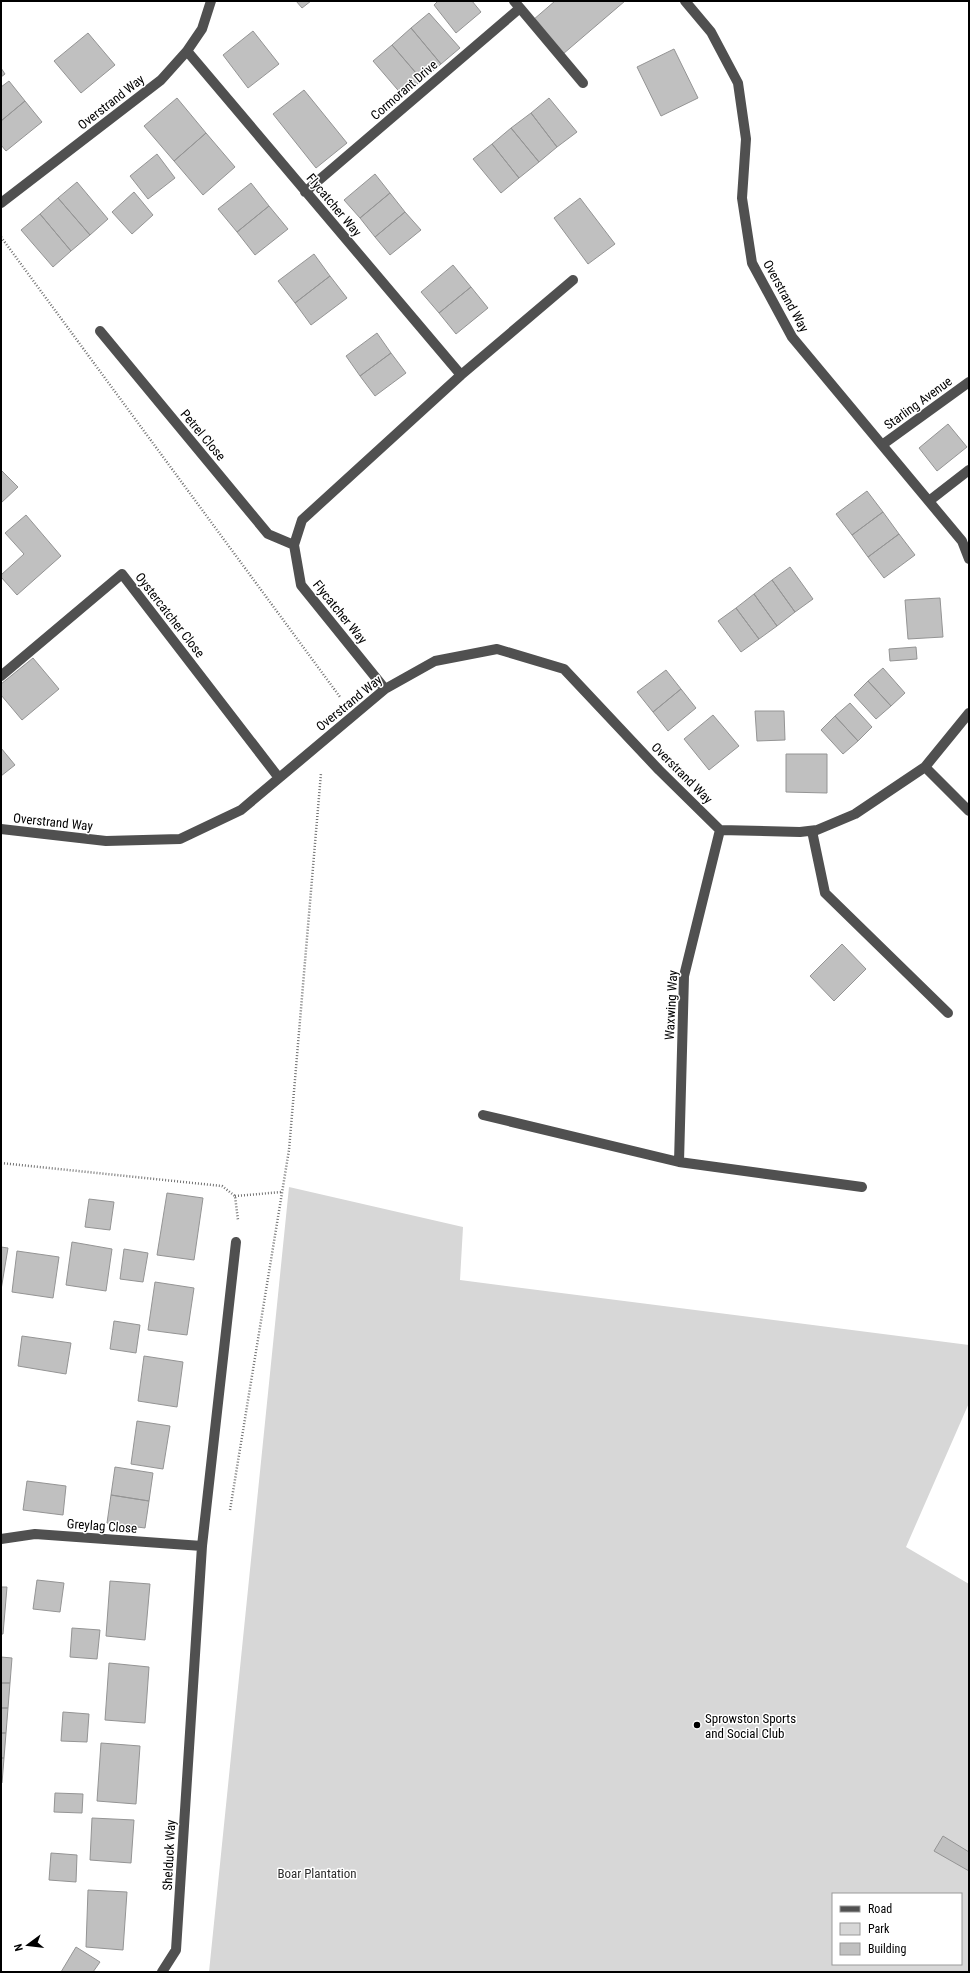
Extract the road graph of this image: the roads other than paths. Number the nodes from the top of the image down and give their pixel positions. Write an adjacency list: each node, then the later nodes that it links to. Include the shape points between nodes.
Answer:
1 (212, 1): 4 (street, Overstrand Way, via 202,29)
2 (685, 1): 12 (street, Overstrand Way, via 711,32 738,82 746,139 742,198 752,263 792,337)
3 (517, 4): 5 (street, Cormorant Drive); 6 (street, Cormorant Drive)
4 (187, 52): 6 (street, Flycatcher Way); 7 (street, Overstrand Way, via 161,80)
5 (583, 82)
6 (305, 192): 10 (street, Flycatcher Way)
7 (1, 203)
8 (573, 280): 10 (street, Flycatcher Way)
9 (100, 331): 15 (street, Petrel Close, via 268,534)
10 (461, 375): 15 (street, Flycatcher Way, via 302,520)
11 (969, 382): 12 (street, Starling Avenue)
12 (882, 445): 14 (street, Overstrand Way)
13 (969, 470): 14 (street)
14 (929, 501): 16 (street, Overstrand Way, via 962,541)
15 (294, 545): 18 (street, Flycatcher Way, via 301,585)
16 (969, 559)
17 (1, 676): 21 (street, Oystercatcher Close, via 122,574)
18 (385, 689): 21 (street, Overstrand Way); 24 (street, Overstrand Way, via 435,660 497,649 564,669 659,770)
19 (969, 713): 20 (street)
20 (925, 767): 22 (street); 25 (street, via 855,814)
21 (279, 778): 23 (street, Overstrand Way, via 241,810 180,839 106,841)
22 (969, 812)
23 (1, 829)
24 (720, 830): 25 (street); 28 (street, Waxwing Way, via 684,976)
25 (812, 831): 26 (street, via 825,893)
26 (948, 1013)
27 (483, 1115): 28 (street)
28 (679, 1162): 29 (street)
29 (862, 1187)
30 (236, 1242): 32 (street, Shelduck Way)
31 (1, 1539): 32 (street, Greylag Close, via 36,1534)
32 (202, 1546): 33 (street, Shelduck Way, via 176,1950)
33 (162, 1972)

